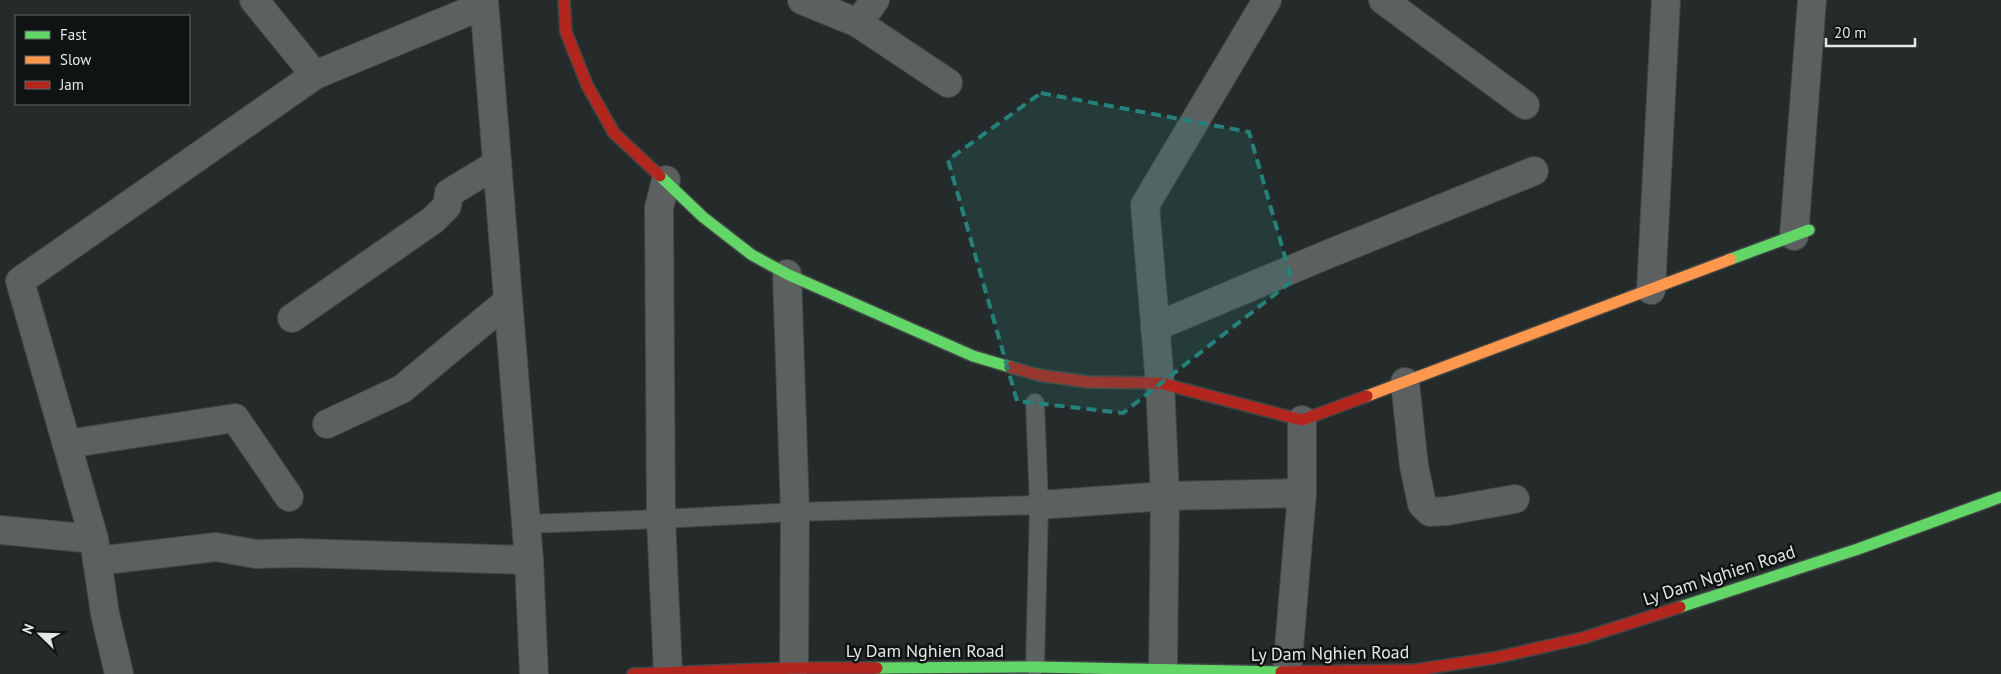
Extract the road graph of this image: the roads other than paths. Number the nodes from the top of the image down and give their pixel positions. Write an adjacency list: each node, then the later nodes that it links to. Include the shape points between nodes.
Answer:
1 (254, 0): 11 (street)
2 (564, 0): 16 (street, via 566,32 587,85 614,133)
3 (802, 0): 10 (street)
4 (875, 0): 10 (street)
5 (1267, 0): 22 (street, via 1146,205)
6 (1382, 0): 13 (street)
7 (1666, 0): 19 (street)
8 (1812, 0): 17 (street)
9 (484, 2): 11 (street); 14 (street)
10 (858, 23): 12 (street)
11 (315, 75): 28 (street, via 20,281)
12 (948, 82)
13 (1526, 105)
14 (497, 164): 20 (street); 21 (street, via 449,193 447,206 433,220)
15 (1534, 171): 22 (street)
16 (666, 180): 18 (street, via 703,217 752,255); 36 (street, via 659,208)
17 (1802, 233): 19 (street)
18 (786, 274): 24 (street, via 973,356 1038,375 1088,382); 35 (street)
19 (1651, 290): 23 (street)
20 (508, 301): 27 (street, via 402,389); 37 (street)
21 (292, 318)
22 (1154, 328): 24 (street)
23 (1405, 382): 26 (street); 33 (street, via 1414,466 1422,504 1430,512 1447,512)
24 (1160, 383): 26 (street); 31 (street)
25 (1035, 403): 34 (lane)
26 (1302, 420): 29 (street)
27 (327, 424)
28 (67, 444): 30 (street, via 235,418); 39 (street)
29 (1302, 493): 31 (street); 44 (street)
30 (289, 496)
31 (1164, 496): 34 (street); 43 (street)
32 (2001, 497): 44 (street, Ly Dam Nghien Road, via 1858,549 1583,638 1494,658 1415,670)
33 (1515, 499)
34 (1039, 504): 35 (lane); 41 (lane)
35 (795, 512): 36 (lane); 42 (street)
36 (661, 519): 37 (lane); 48 (street)
37 (526, 524): 40 (street)
38 (0, 530): 39 (street)
39 (95, 550): 40 (street, via 216,547 256,554); 45 (street, via 105,614)
40 (529, 560): 46 (street)
41 (1036, 667): 42 (street, Ly Dam Nghien Road); 43 (street, Ly Dam Nghien Road)
42 (794, 668): 48 (street, Ly Dam Nghien Road)
43 (1163, 670): 44 (street, Ly Dam Nghien Road)
44 (1287, 673)
45 (120, 674)
46 (534, 674)
47 (633, 674): 48 (street, Ly Dam Nghien Road)
48 (668, 674)

